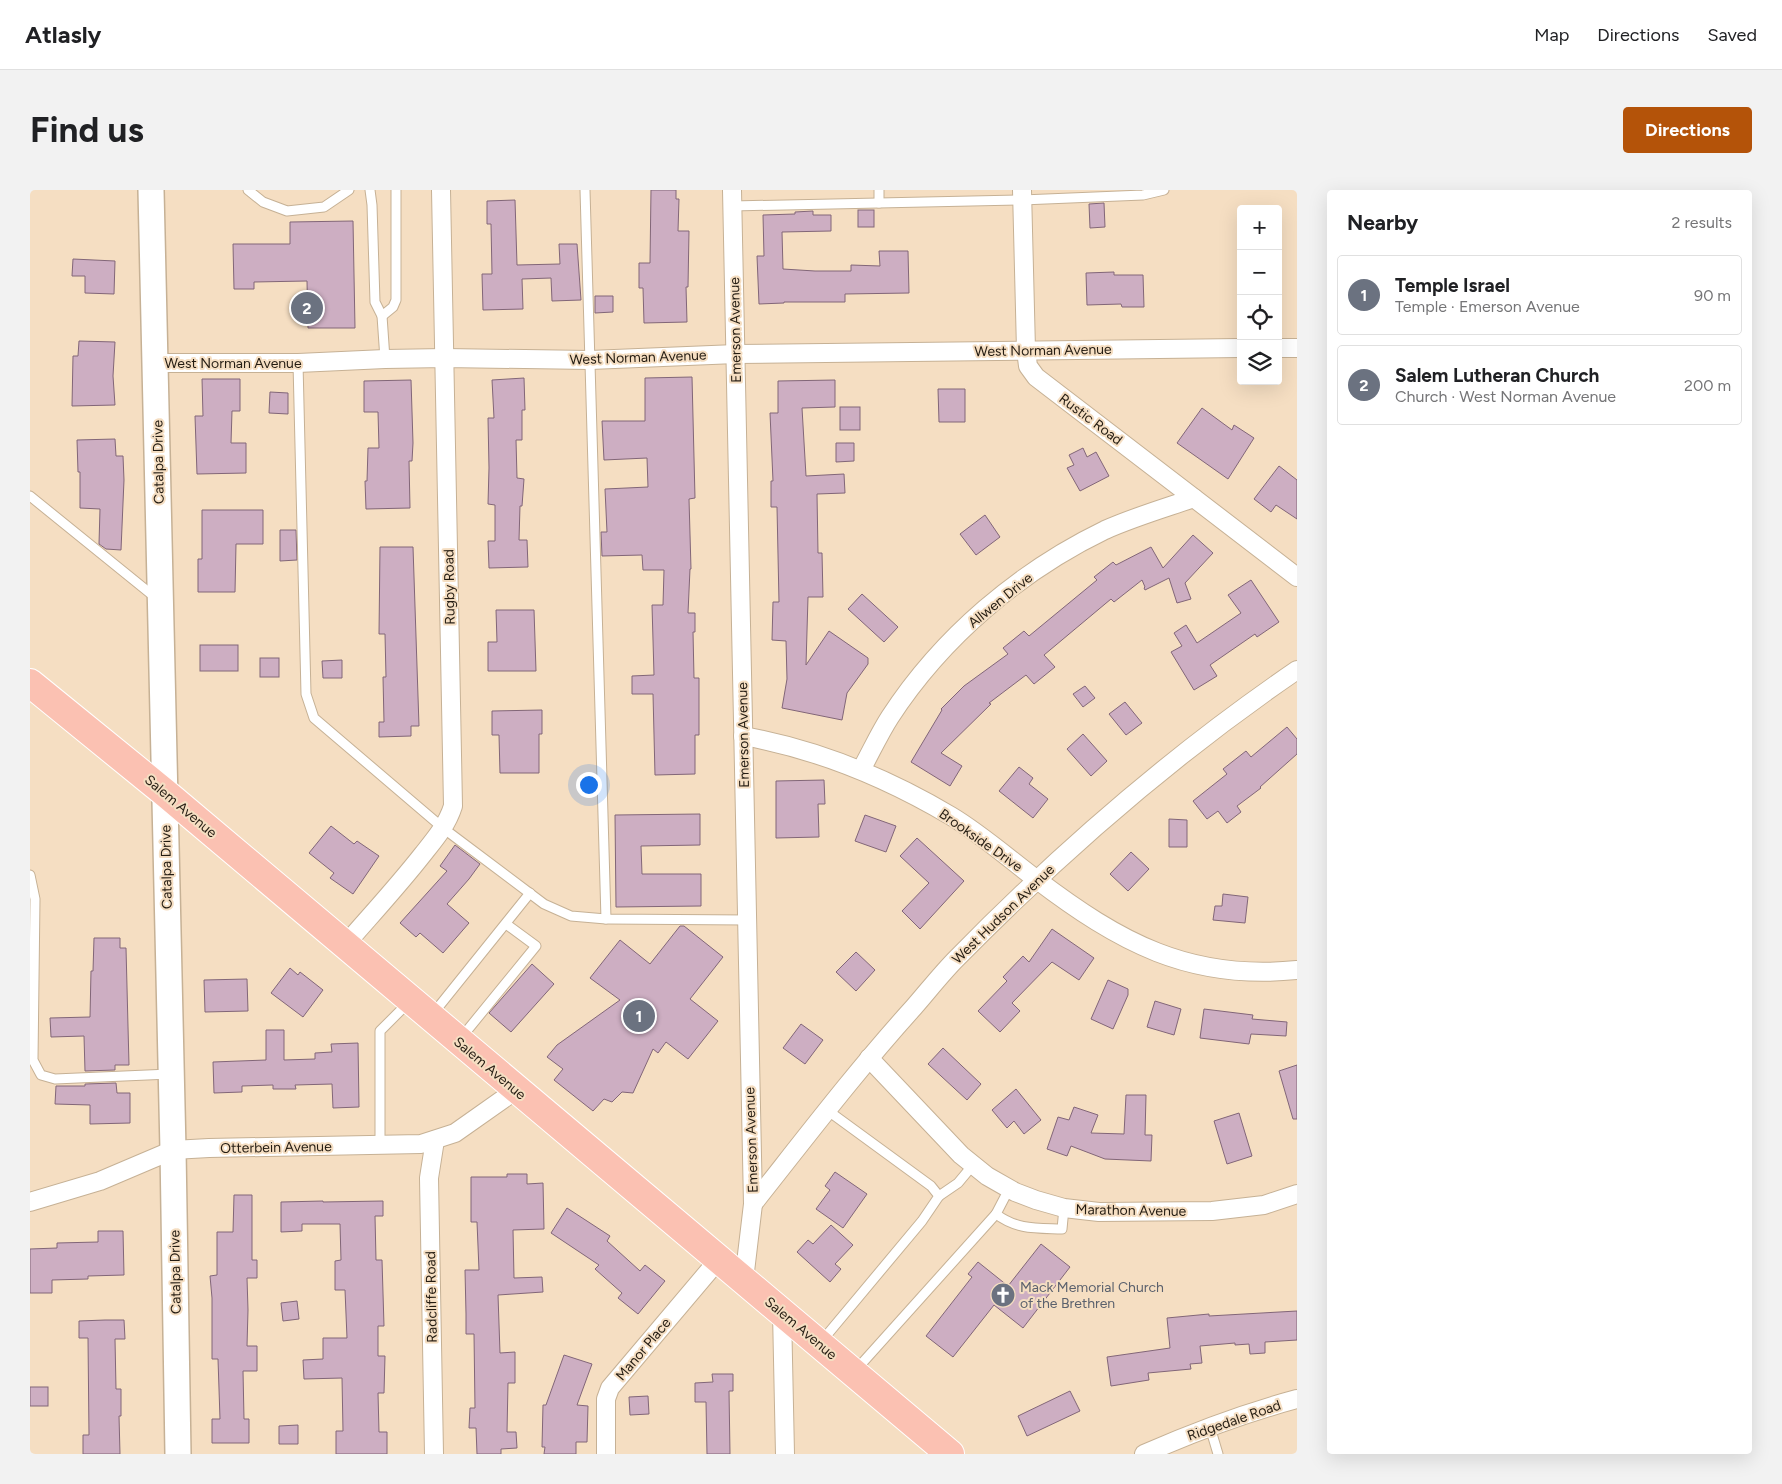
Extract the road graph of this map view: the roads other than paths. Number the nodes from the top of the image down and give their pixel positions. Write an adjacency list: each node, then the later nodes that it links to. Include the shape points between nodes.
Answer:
1 (151, 190): 22 (street, Catalpa Drive)
2 (248, 190): 3 (lane, via 263,202 287,211 324,207)
3 (349, 190)
4 (370, 190): 13 (lane, via 375,302)
5 (396, 190): 13 (lane, via 396,300)
6 (441, 190): 19 (street, Rugby Road)
7 (586, 190): 21 (lane)
8 (879, 190): 12 (lane)
9 (1164, 190): 10 (lane, via 1143,195)
10 (1022, 195): 12 (lane); 17 (street, Rustic Road)
11 (732, 198): 12 (lane); 18 (street, Emerson Avenue)
12 (879, 203)
13 (382, 316): 20 (lane)
14 (1237, 348): 17 (street, West Norman Avenue)
15 (1282, 348): 16 (street)
16 (1297, 348)
17 (1026, 350): 18 (street, West Norman Avenue); 25 (street, Rustic Road, via 1028,366 1036,377)
18 (736, 354): 21 (street, West Norman Avenue); 30 (street, Emerson Avenue)
19 (445, 358): 20 (street, West Norman Avenue); 21 (street, West Norman Avenue); 33 (street, Rugby Road, via 453,806)
20 (385, 359): 23 (street, West Norman Avenue)
21 (590, 360): 37 (lane)
22 (156, 362): 23 (street, West Norman Avenue); 27 (street, Catalpa Drive)
23 (298, 363): 33 (lane, via 306,694 314,718)
24 (30, 496): 27 (lane)
25 (1194, 498): 26 (street, Rustic Road); 31 (street, Allwen Drive, via 1128,521 1056,557 979,615 917,681 890,717)
26 (1297, 577)
27 (160, 601): 32 (street, Catalpa Drive)
28 (1297, 670): 35 (street, West Hudson Avenue, via 1200,740 1115,809)
29 (30, 683): 32 (main road, Salem Avenue)
30 (743, 736): 31 (street, Brookside Drive, via 796,748); 38 (street, Emerson Avenue)
31 (861, 770): 35 (street, Brookside Drive, via 951,816)
32 (164, 792): 40 (main road, Salem Avenue); 45 (street, Catalpa Drive)
33 (443, 828): 36 (lane); 40 (street, Rugby Road)
34 (30, 875): 45 (lane, via 35,899 33,1060 42,1075 55,1079)
35 (1038, 880): 41 (street, Brookside Drive, via 1093,920 1168,958 1200,966 1258,973); 44 (street, West Hudson Avenue, via 956,959)
36 (530, 893): 37 (lane, via 544,904 571,916); 39 (lane)
37 (606, 919): 38 (lane)
38 (747, 920): 56 (street, Emerson Avenue)
39 (506, 924): 42 (lane); 43 (lane, via 536,946)
40 (345, 945): 42 (main road, Salem Avenue)
41 (1297, 970)
42 (420, 1009): 43 (main road, Salem Avenue); 49 (lane, via 380,1031)
43 (459, 1040): 46 (main road, Salem Avenue)
44 (869, 1058): 47 (street, West Hudson Avenue); 51 (street, Marathon Avenue)
45 (171, 1074): 50 (street, Catalpa Drive)
46 (516, 1090): 48 (street, Otterbein Avenue, via 456,1133); 59 (main road, Salem Avenue)
47 (827, 1110): 54 (lane, via 931,1186); 56 (street, West Hudson Avenue)
48 (434, 1140): 49 (street, Otterbein Avenue, via 421,1144); 67 (street, Radcliffe Road, via 429,1178)
49 (380, 1145): 50 (street, Otterbein Avenue)
50 (173, 1150): 55 (street, Otterbein Avenue, via 100,1181); 66 (street, Catalpa Drive)
51 (973, 1165): 52 (street, Marathon Avenue); 54 (lane, via 958,1183)
52 (1009, 1189): 57 (street, Marathon Avenue); 58 (lane)
53 (1297, 1194): 57 (street, Marathon Avenue, via 1264,1205 1231,1209 1099,1212)
54 (940, 1196): 62 (lane)
55 (30, 1202)
56 (753, 1204): 60 (street, Emerson Avenue)
57 (1064, 1208): 58 (lane, via 1062,1229 1025,1228)
58 (996, 1214): 63 (lane)
59 (719, 1259): 60 (main road, Salem Avenue); 68 (street, Manor Place, via 610,1388 606,1399)
60 (744, 1280): 61 (main road, Salem Avenue)
61 (782, 1312): 62 (main road, Salem Avenue); 69 (street)
62 (819, 1344): 63 (main road, Salem Avenue)
63 (854, 1373): 70 (main road, Salem Avenue)
64 (1297, 1399): 65 (street, Ridgedale Road)
65 (1210, 1427): 71 (street, Ridgedale Road); 72 (lane)
66 (178, 1454)
67 (434, 1454)
68 (606, 1454)
69 (785, 1454)
70 (950, 1454)
71 (1144, 1454)
72 (1218, 1454)

